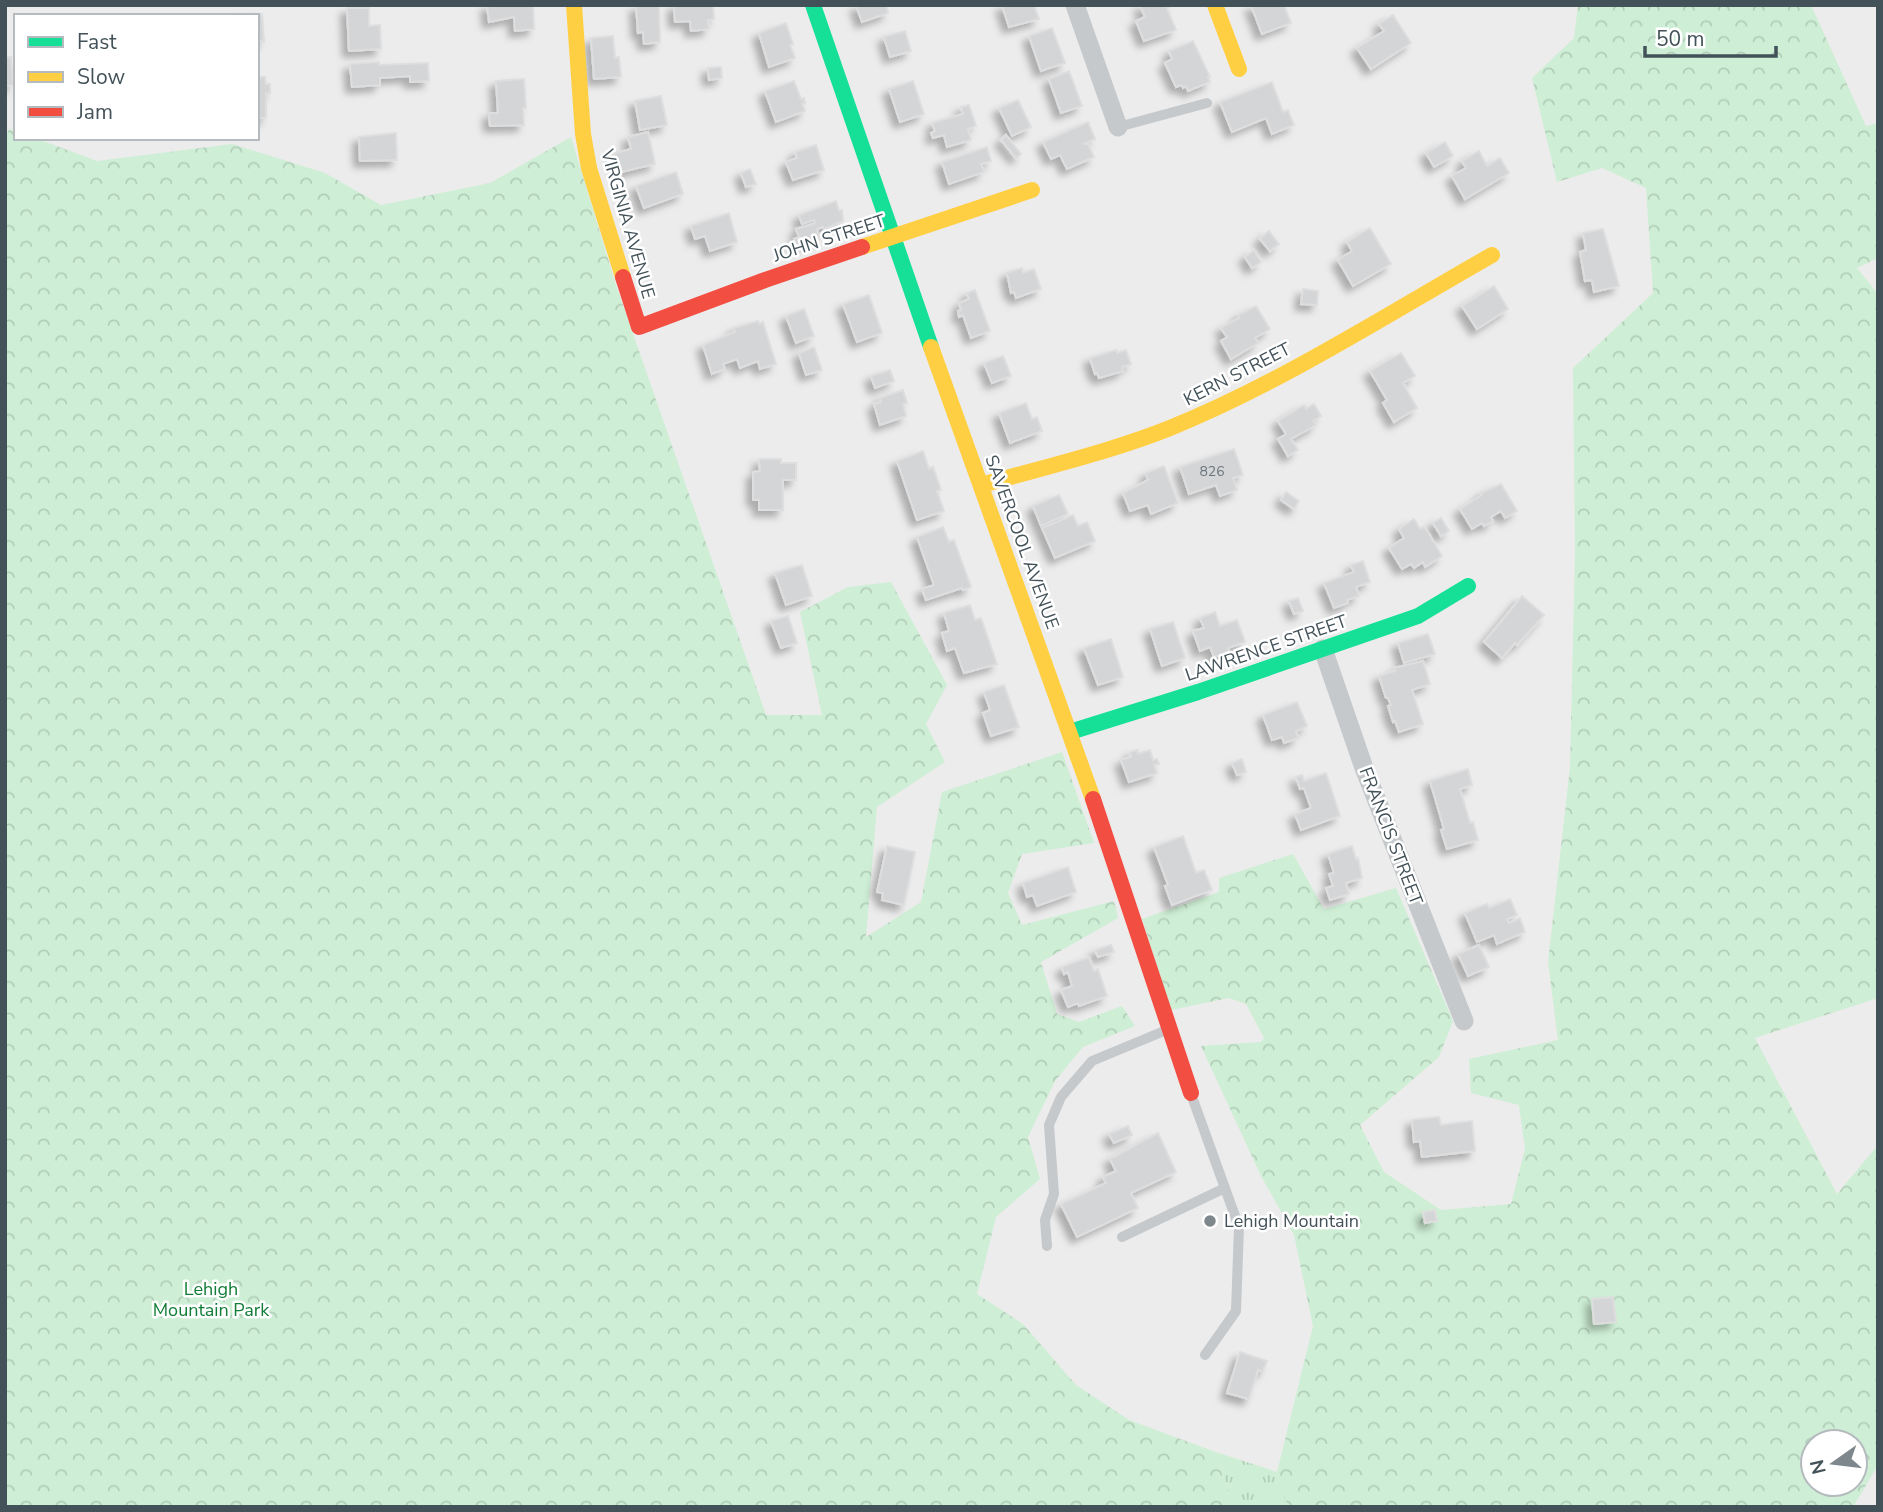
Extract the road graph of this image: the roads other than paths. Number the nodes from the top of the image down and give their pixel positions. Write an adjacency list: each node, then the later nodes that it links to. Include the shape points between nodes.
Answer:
1 (574, 5): 11 (street, VIRGINIA AVENUE, via 589,168)
2 (813, 5): 9 (street, SAVERCOOL AVENUE)
3 (1075, 5): 7 (street)
4 (1215, 5): 5 (street)
5 (1239, 69)
6 (1207, 103): 7 (lane)
7 (1118, 127)
8 (1032, 190): 9 (street, JOHN STREET)
9 (892, 237): 11 (street, JOHN STREET); 12 (street, SAVERCOOL AVENUE)
10 (1492, 255): 12 (street, KERN STREET, via 1214,409 1167,429)
11 (639, 327)
12 (982, 485): 15 (street, SAVERCOOL AVENUE)
13 (1468, 586): 14 (street, LAWRENCE STREET, via 1418,615)
14 (1323, 649): 15 (street, LAWRENCE STREET); 16 (street, FRANCIS STREET, via 1364,768)
15 (1070, 732): 17 (street, SAVERCOOL AVENUE)
16 (1464, 1021)
17 (1170, 1029): 18 (street, SAVERCOOL AVENUE); 21 (lane, via 1092,1061 1061,1097 1049,1125 1054,1194 1045,1220)
18 (1191, 1093): 19 (lane)
19 (1225, 1188): 20 (lane); 22 (lane, via 1238,1227 1236,1311)
20 (1122, 1237)
21 (1047, 1246)
22 (1205, 1355)

